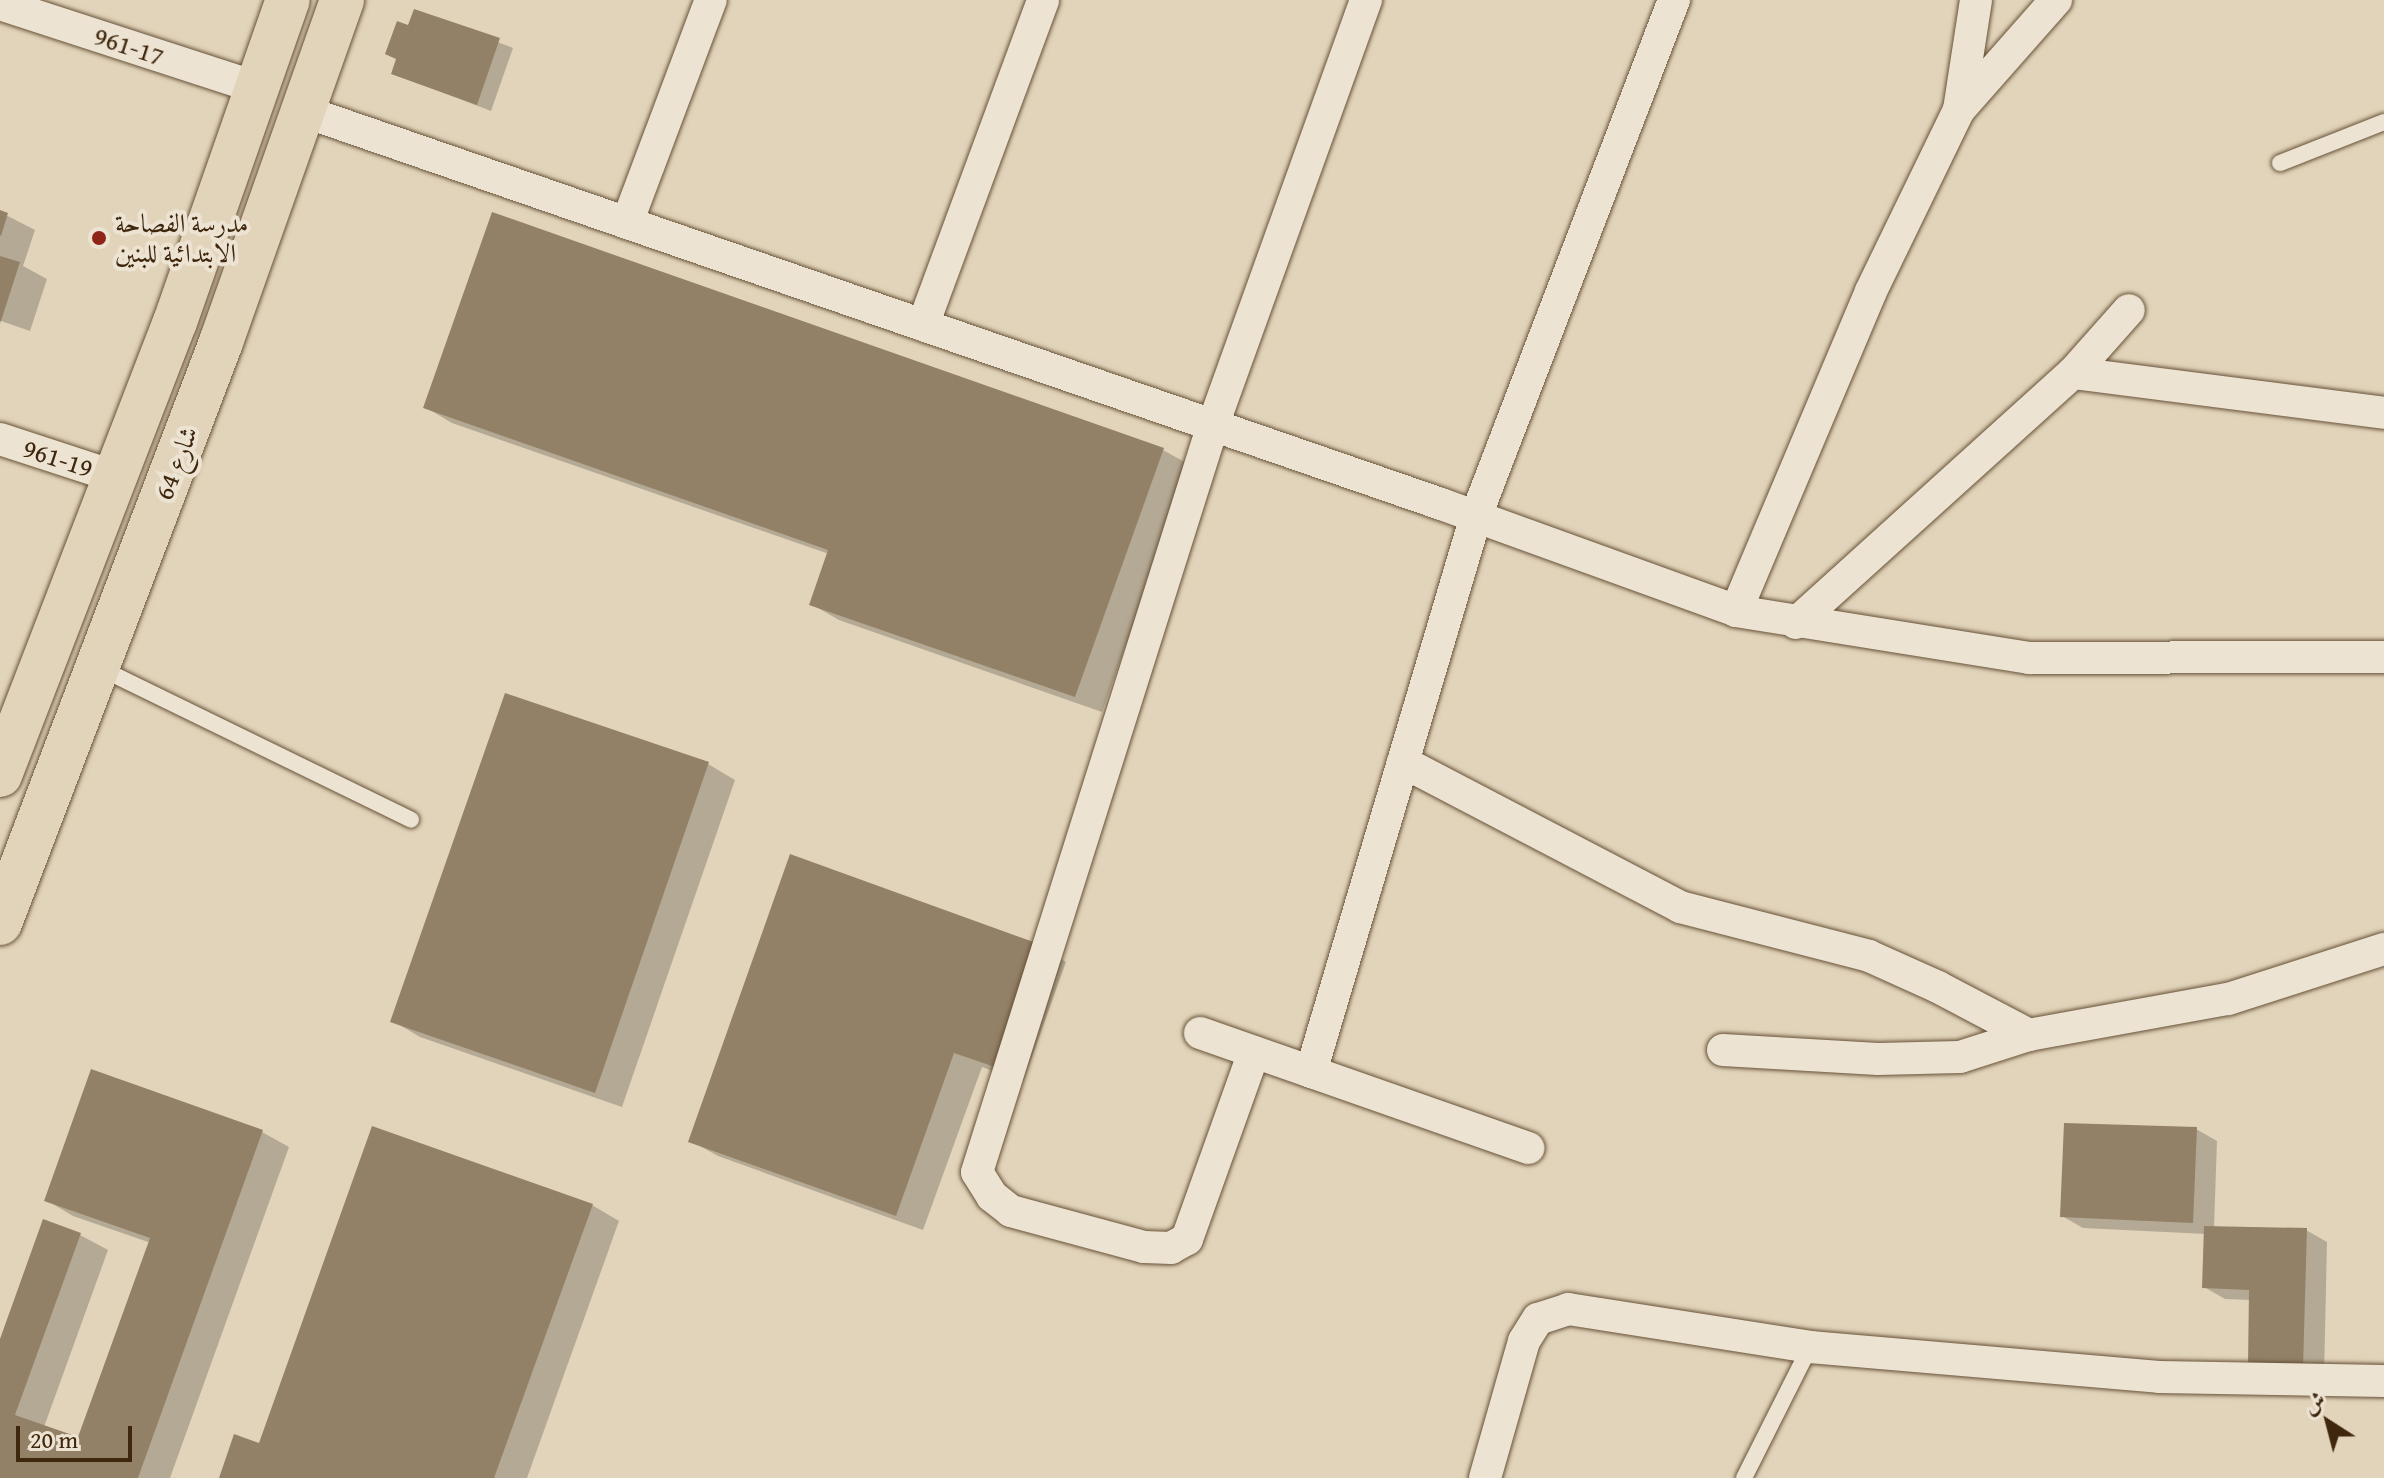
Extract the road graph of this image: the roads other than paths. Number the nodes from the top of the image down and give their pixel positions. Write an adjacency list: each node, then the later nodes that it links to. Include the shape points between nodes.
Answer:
1 (288, 0): 10 (main road, شارع 64)
2 (342, 0): 12 (main road, شارع 64)
3 (711, 0): 15 (street)
4 (1043, 0): 17 (street)
5 (1366, 0): 20 (street)
6 (1674, 0): 23 (street)
7 (1976, 0): 11 (street)
8 (2056, 0): 11 (street)
9 (0, 4): 10 (street, 961-17)
10 (258, 88): 22 (main road, شارع 64)
11 (1959, 110): 24 (street, via 1871,291)
12 (303, 111): 15 (street); 27 (main road, شارع 64)
13 (2384, 122): 14 (lane)
14 (2280, 163)
15 (627, 223): 17 (street)
16 (2129, 310): 18 (street)
17 (923, 325): 20 (street)
18 (2073, 373): 19 (street); 25 (street)
19 (2384, 413)
20 (1213, 425): 23 (street); 36 (street, via 977,1172 992,1196 1011,1211 1144,1247 1171,1248 1187,1239)
21 (0, 439): 22 (street, 961-19)
22 (116, 477): 29 (main road, شارع 64)
23 (1476, 516): 24 (street); 28 (street)
24 (1736, 611): 25 (street)
25 (1796, 623): 26 (street, via 2029,658)
26 (2384, 657)
27 (98, 668): 30 (lane); 31 (main road, شارع 64)
28 (1403, 762): 34 (street, via 1680,907 1869,956); 37 (street)
29 (0, 775)
30 (411, 820)
31 (0, 923)
32 (2384, 949): 34 (street, via 2228,999)
33 (1200, 1033): 36 (street)
34 (2029, 1035): 35 (street, via 1960,1057 1878,1059)
35 (1723, 1050)
36 (1254, 1052): 37 (street)
37 (1311, 1072): 38 (street)
38 (1528, 1148)
39 (1810, 1347): 40 (street, via 2159,1377); 41 (street, via 1568,1309 1538,1319 1524,1341); 42 (lane)
40 (2384, 1381)
41 (1485, 1478)
42 (1744, 1478)

